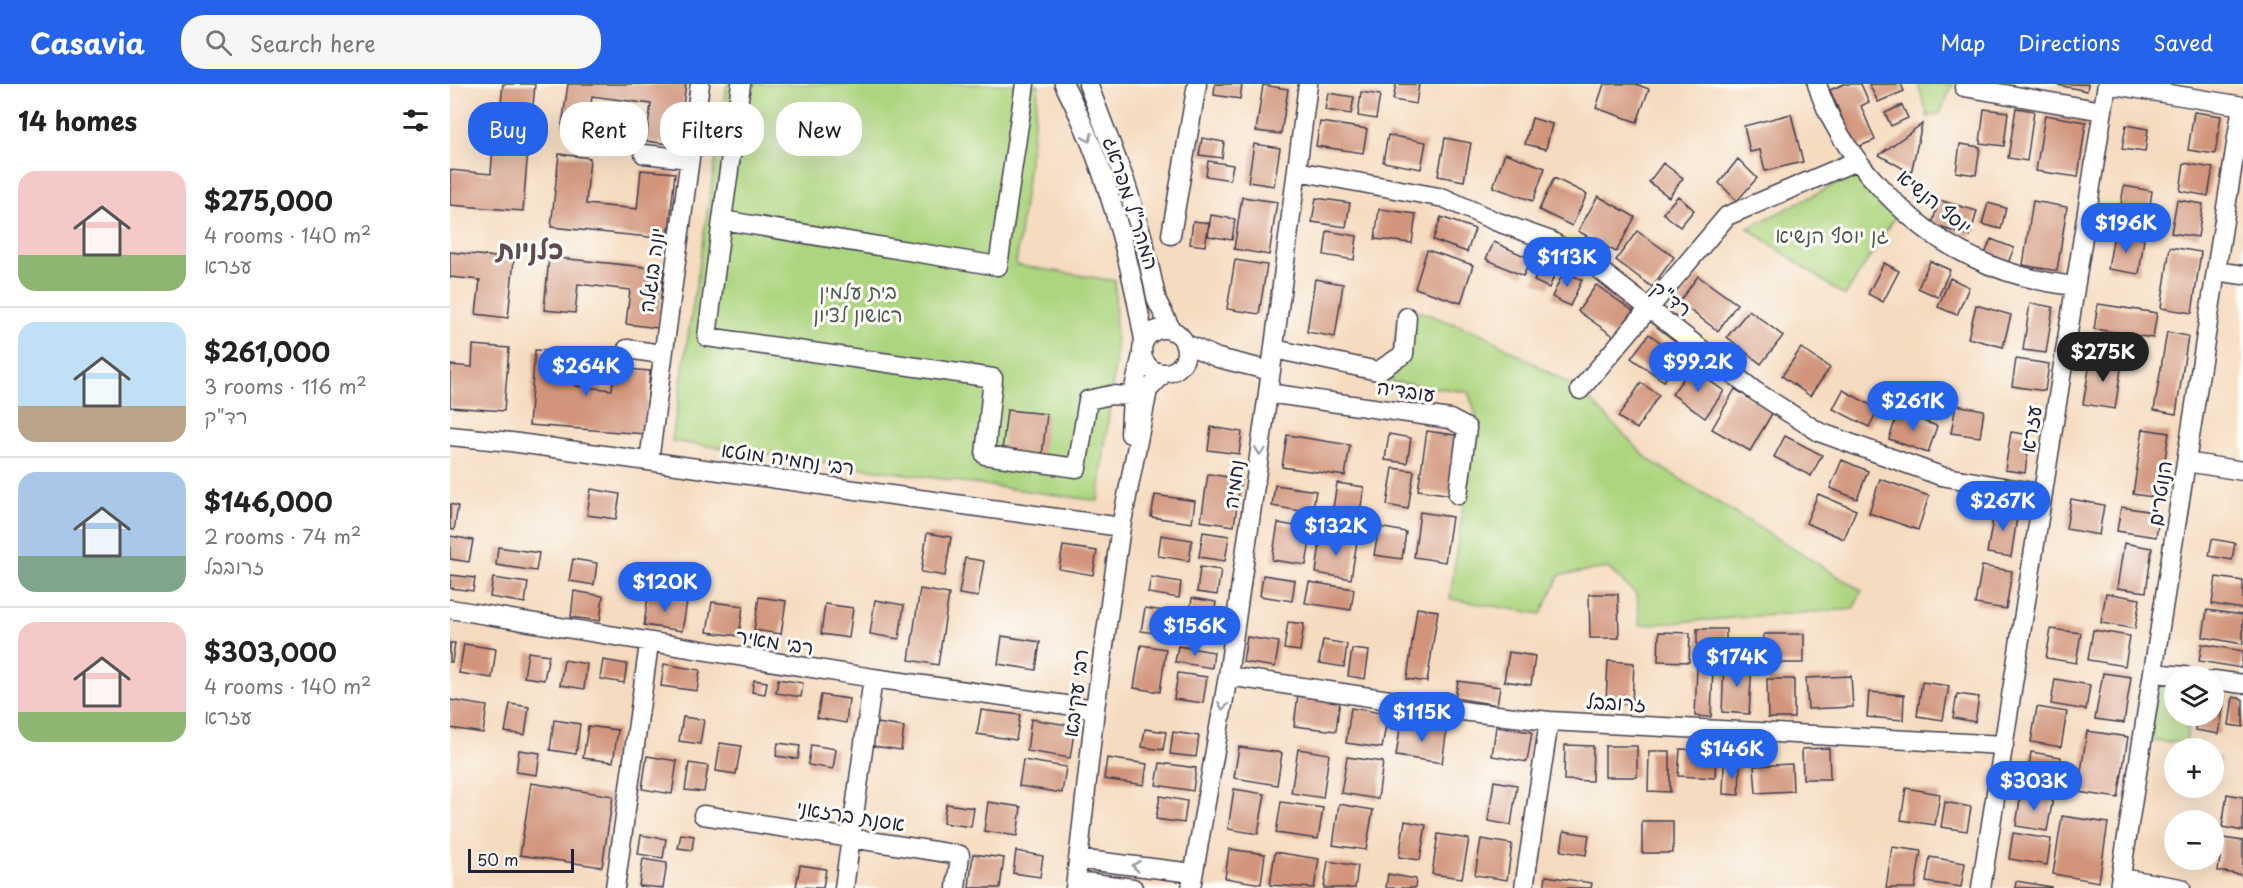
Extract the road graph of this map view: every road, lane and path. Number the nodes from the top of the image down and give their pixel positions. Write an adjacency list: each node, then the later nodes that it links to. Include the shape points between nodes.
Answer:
1 (700, 84): 14 (street, יונה בוגלה)
2 (741, 84): 17 (street)
3 (1025, 84): 17 (street, via 998,266)
4 (1064, 84): 25 (street, המהר"ל מפראג, one-way to 25, via 1097,161 1127,247)
5 (1088, 84): 24 (street, המהר"ל מפראג, via 1141,230 1157,301)
6 (1197, 84): 18 (street)
7 (1308, 84): 16 (street, נחמיה)
8 (1817, 84): 15 (street, יוסף הנשיא, via 1829,117)
9 (2108, 84): 11 (street); 12 (street, עזרא)
10 (1964, 87): 12 (street)
11 (2242, 106): 19 (street, הנוטרים)
12 (2103, 111): 21 (street, עזרא)
13 (648, 154): 14 (street)
14 (689, 159): 28 (street, יונה בוגלה)
15 (1856, 161): 21 (street, יוסף הנשיא, via 1909,213 1957,249 2035,280); 22 (street, via 1727,216)
16 (1297, 171): 22 (street, רד"ק, via 1444,198 1551,241 1596,267); 26 (street, נחמיה)
17 (722, 220): 35 (street, via 707,337 993,378 985,455 1077,468 1088,400)
18 (1171, 234)
19 (2216, 271): 20 (street); 38 (street, הנוטרים)
20 (2243, 275)
21 (2075, 286): 40 (street, עזרא)
22 (1650, 309): 33 (street); 40 (street, רד"ק, via 1755,391 1819,432 1941,476)
23 (1407, 317): 26 (street, via 1404,354 1378,371)
24 (1178, 337): 25 (street, via 1155,331); 29 (street); 30 (street, via 1185,352)
25 (1143, 348): 32 (street, via 1150,368); 35 (street, המהר"ל מפראג)
26 (1274, 349): 31 (street, נחמיה)
27 (627, 350): 28 (street)
28 (662, 354): 37 (street, יונה בוגלה)
29 (1218, 358): 30 (street); 31 (street)
30 (1182, 363): 32 (street)
31 (1271, 371): 34 (street, נחמיה)
32 (1164, 373): 42 (street, via 1148,390)
33 (1580, 390)
34 (1269, 393): 41 (street, עובדיה, via 1450,419 1467,428); 48 (street, נחמיה, one-way to 48)
35 (1132, 396): 42 (street, המהר"ל מפראג)
36 (450, 436): 37 (street, רבי נחמיה מוטא)
37 (648, 461): 43 (street, רבי נחמיה מוטא)
38 (2186, 462): 39 (street); 46 (street, הנוטרים)
39 (2243, 471)
40 (2043, 494): 54 (street, עזרא)
41 (1458, 495)
42 (1125, 504): 43 (street, רבי עקיבא)
43 (1120, 527): 52 (street, רבי עקיבא)
44 (450, 609): 45 (street, רבי מאיר)
45 (649, 644): 49 (street, רבי מאיר); 61 (street)
46 (2153, 673): 47 (street); 59 (street, הנוטרים)
47 (2164, 674)
48 (1228, 676): 53 (street, זרובבל); 58 (street, נחמיה, one-way to 58)
49 (873, 678): 52 (street, רבי מאיר); 56 (street)
50 (2224, 681): 51 (street)
51 (2243, 684)
52 (1095, 709): 57 (street, רבי עקיבא)
53 (1549, 721): 54 (street, זרובבל); 65 (street)
54 (2004, 745): 66 (street, עזרא)
55 (703, 815): 56 (street, אסנת ברזאני)
56 (851, 839): 62 (street); 63 (street, אסנת ברזאני, via 960,855)
57 (1078, 859): 58 (street, one-way to 57); 60 (street, רבי עקיבא)
58 (1192, 880)
59 (2120, 883): 67 (street)
60 (1075, 885): 64 (street)
61 (615, 888)
62 (844, 888)
63 (956, 888)
64 (1133, 888)
65 (1524, 888)
66 (1981, 888)
67 (2181, 888)

